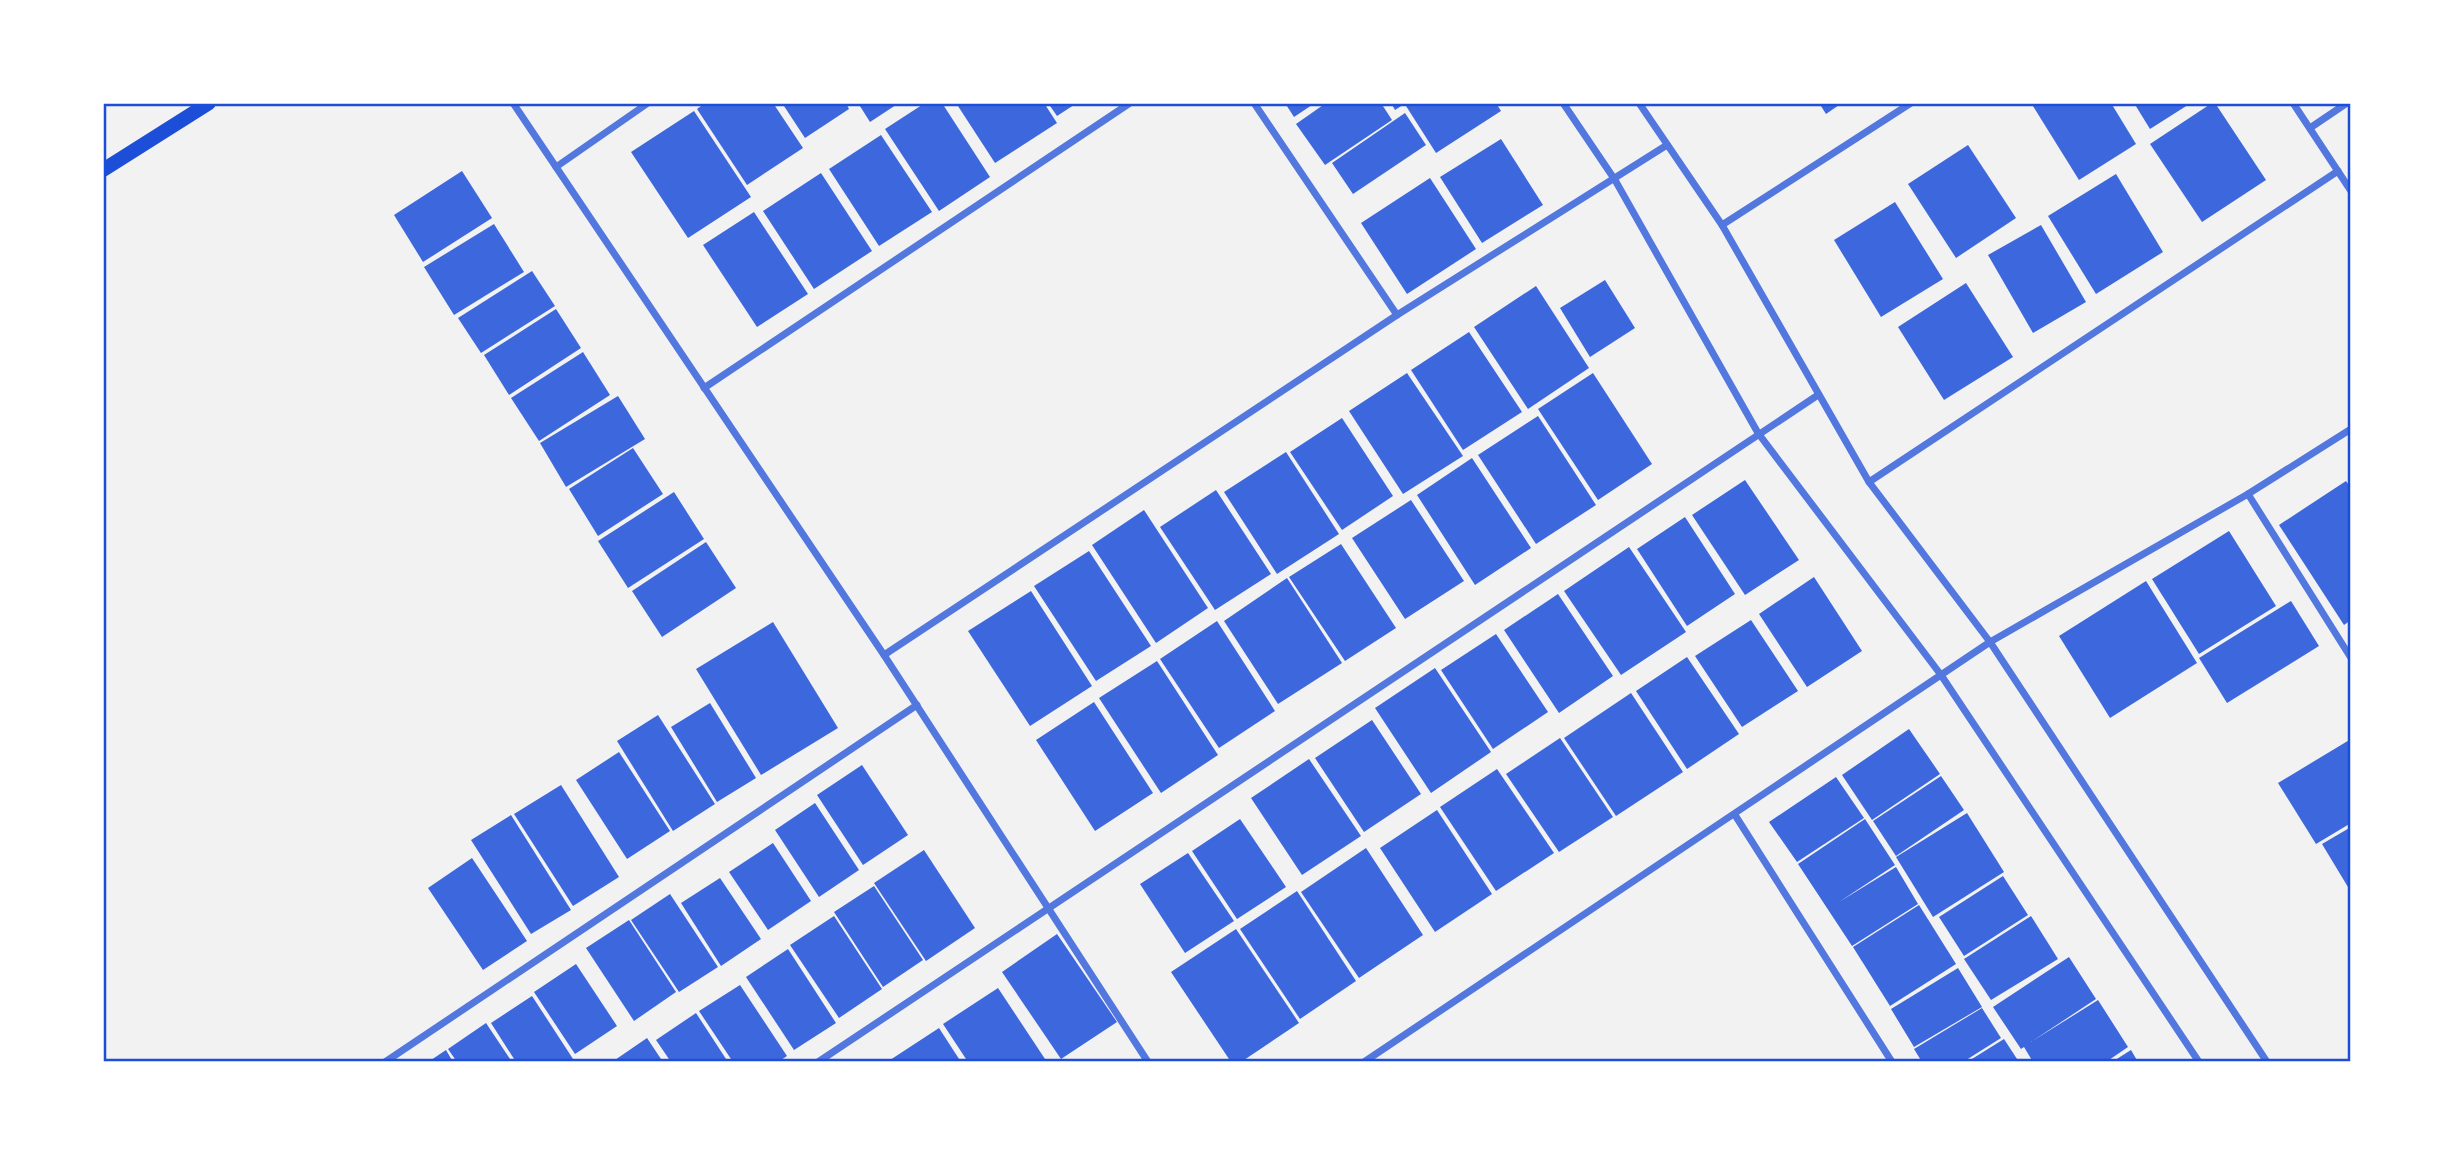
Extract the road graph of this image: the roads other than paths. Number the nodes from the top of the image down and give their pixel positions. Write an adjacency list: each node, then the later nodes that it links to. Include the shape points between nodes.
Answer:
1 (208, 103): 14 (main road)
2 (513, 103): 13 (street)
3 (648, 103): 13 (street)
4 (1130, 103): 20 (street)
5 (1254, 103): 19 (street)
6 (1563, 103): 16 (street)
7 (1639, 103): 12 (street)
8 (1911, 103): 18 (street)
9 (2294, 103): 11 (street)
10 (2347, 103): 11 (street)
11 (2310, 128): 15 (street)
12 (1667, 145): 16 (street); 18 (street)
13 (556, 167): 20 (street)
14 (103, 170)
15 (2338, 171): 17 (street); 24 (street)
16 (1615, 180): 19 (street); 23 (street)
17 (2351, 191)
18 (1722, 225): 21 (street)
19 (1396, 315): 27 (street)
20 (704, 388): 27 (street)
21 (1818, 395): 23 (street); 24 (street)
22 (2351, 429): 25 (street)
23 (1758, 433): 29 (street); 32 (street)
24 (1868, 482): 26 (street)
25 (2248, 494): 26 (street); 28 (street)
26 (1990, 642): 29 (street); 39 (street)
27 (884, 654): 30 (street)
28 (2351, 658)
29 (1941, 675): 31 (street); 38 (street)
30 (917, 705): 32 (street); 33 (street)
31 (1735, 815): 36 (street); 37 (street)
32 (1049, 906): 34 (street); 35 (street)
33 (385, 1062)
34 (818, 1062)
35 (1148, 1062)
36 (1364, 1062)
37 (1892, 1062)
38 (2199, 1062)
39 (2267, 1062)

